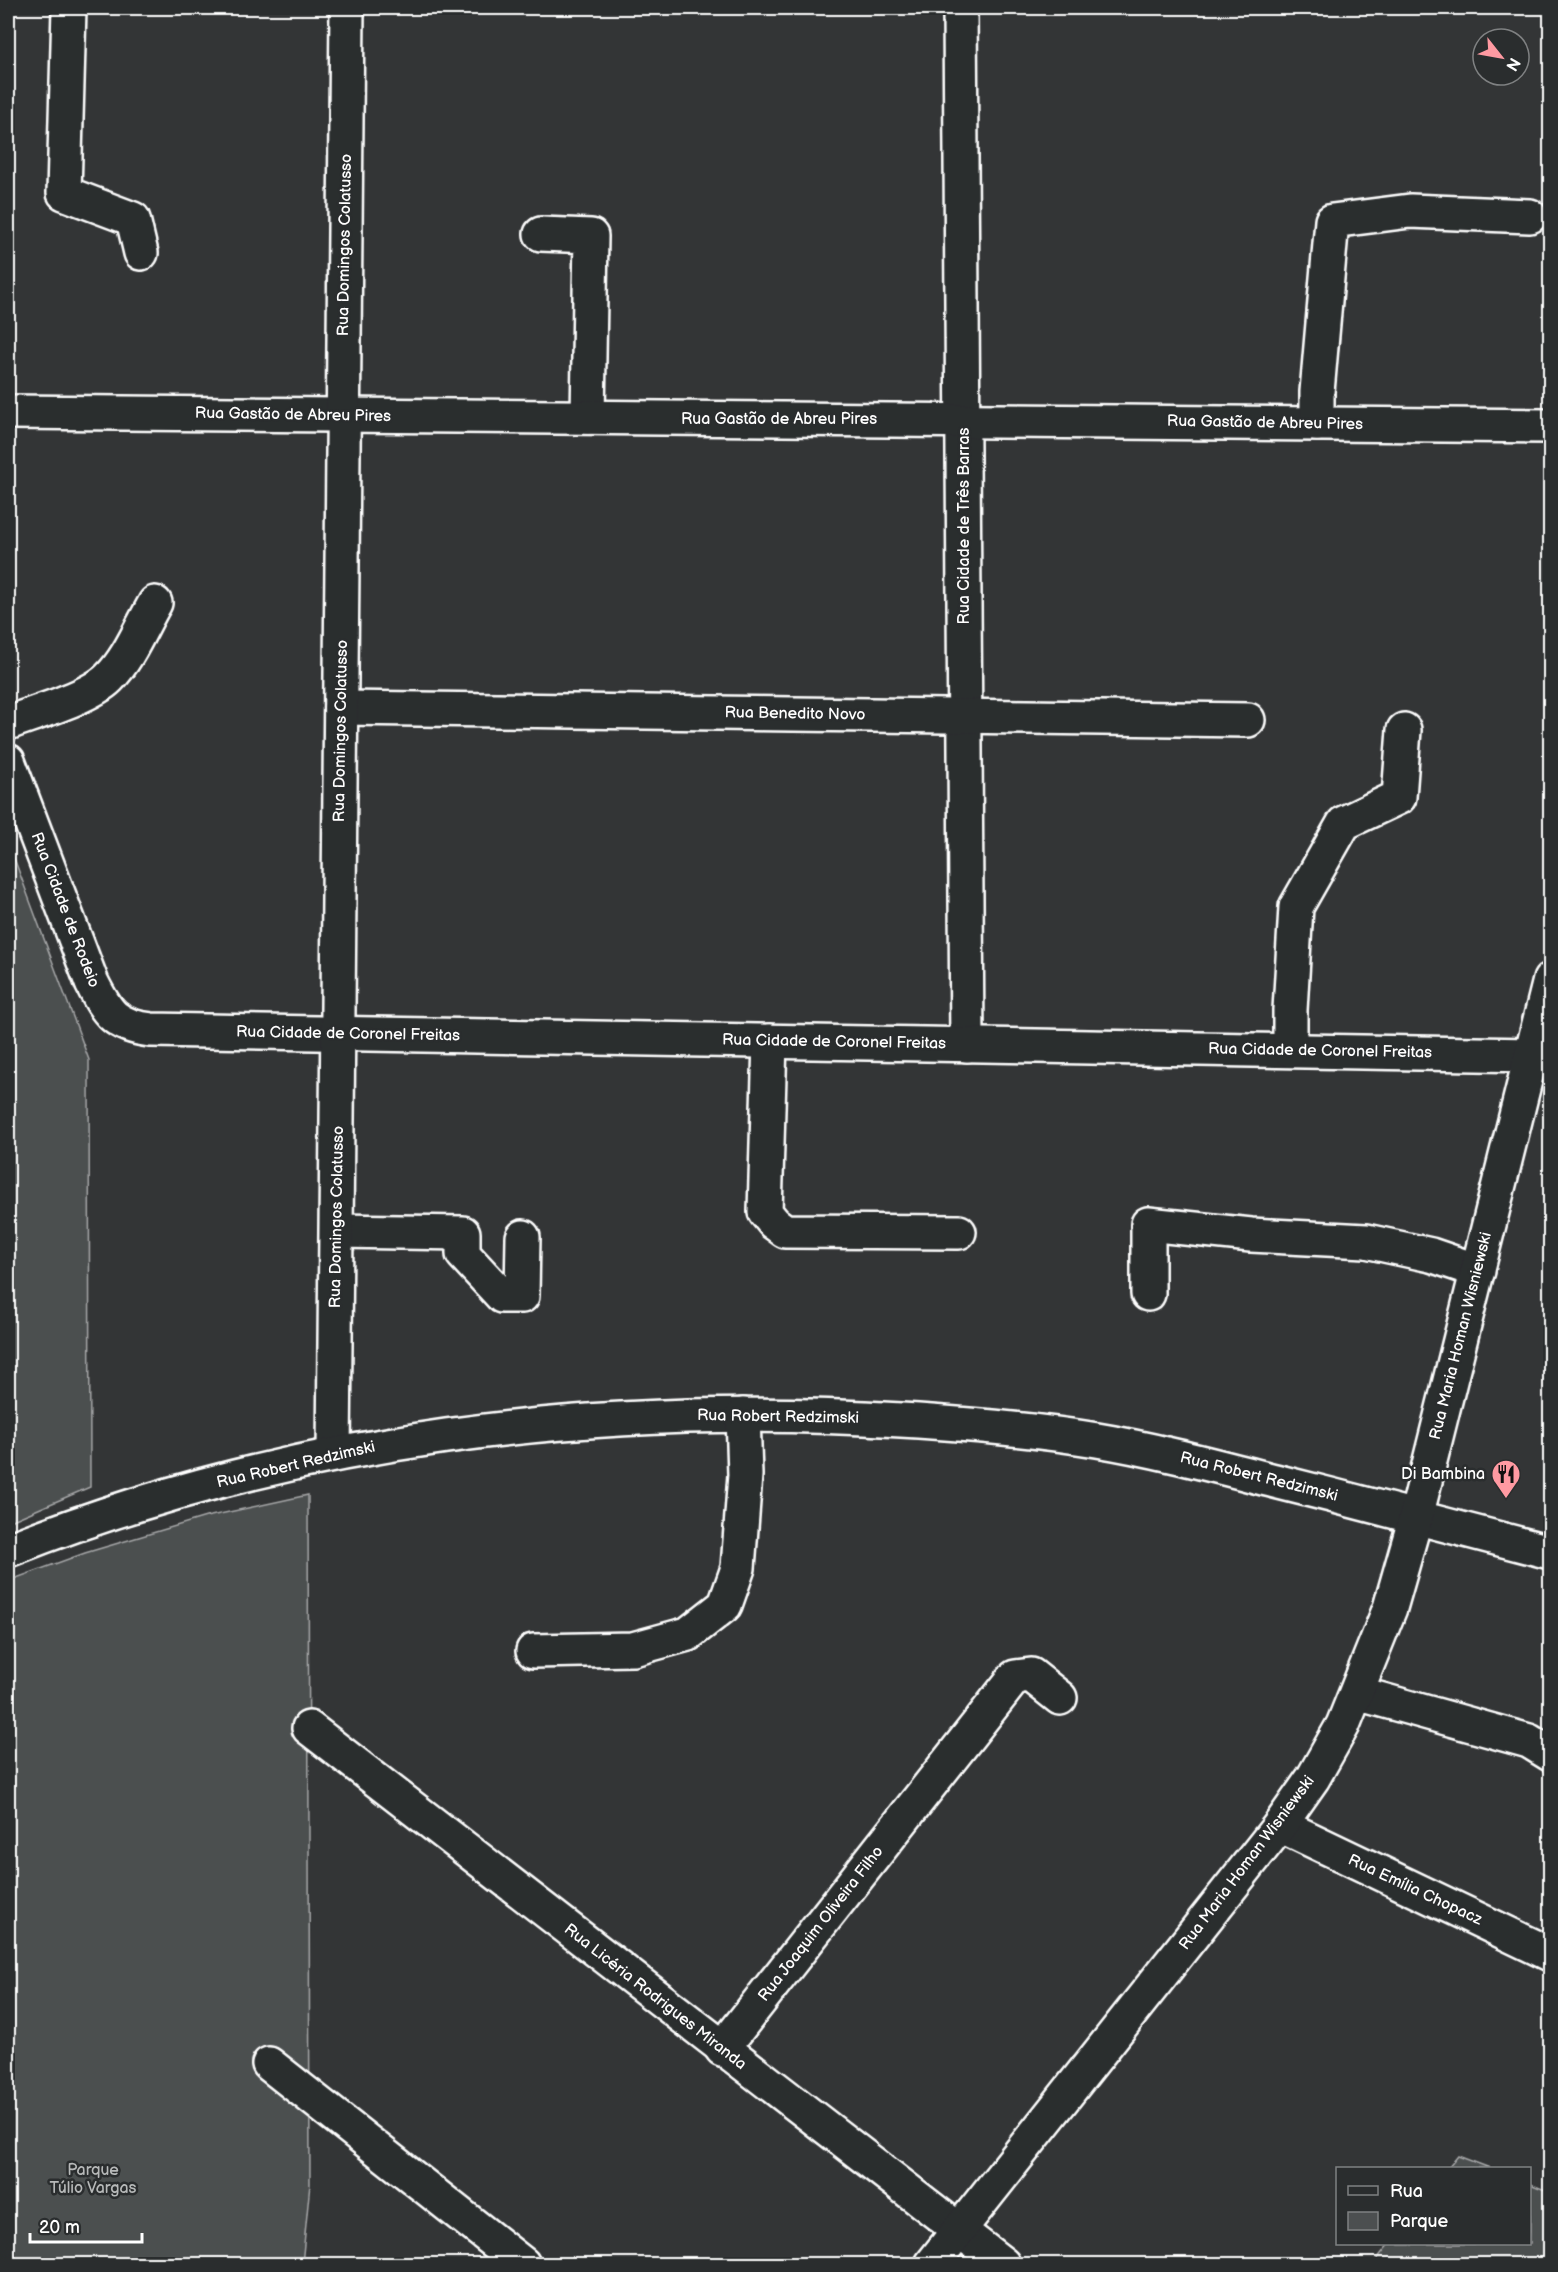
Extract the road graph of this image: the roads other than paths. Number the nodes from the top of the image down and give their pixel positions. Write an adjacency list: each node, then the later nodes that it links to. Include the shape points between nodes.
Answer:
1 (69, 8): 6 (street, via 64,193 133,219)
2 (347, 8): 8 (street, Rua Domingos Colatusso)
3 (960, 8): 10 (street, Rua Cidade de Três Barras)
4 (1530, 216): 11 (street, via 1410,211 1332,220)
5 (542, 234): 9 (street, via 591,236)
6 (141, 253)
7 (8, 412): 8 (street, Rua Gastão de Abreu Pires)
8 (344, 415): 9 (street, Rua Gastão de Abreu Pires); 14 (street, Rua Domingos Colatusso)
9 (588, 417): 10 (street, Rua Gastão de Abreu Pires)
10 (963, 420): 11 (street, Rua Gastão de Abreu Pires); 15 (street, Rua Cidade de Três Barras)
11 (1317, 424): 12 (street, Rua Gastão de Abreu Pires)
12 (1551, 426)
13 (155, 603): 17 (street, via 108,679 83,694)
14 (341, 708): 15 (street, Rua Benedito Novo); 22 (street, Rua Domingos Colatusso)
15 (965, 716): 16 (street, Rua Benedito Novo); 24 (street, Rua Cidade de Três Barras)
16 (1248, 720)
17 (8, 723)
18 (1404, 730): 25 (street, via 1399,797 1344,823 1296,907)
19 (8, 761): 21 (street, Rua Cidade de Rodeio, via 92,982 104,1007)
20 (1551, 980): 26 (street, Rua Maria Homan Wisniewski)
21 (118, 1022): 22 (street, Rua Cidade de Coronel Freitas, via 151,1030)
22 (338, 1034): 23 (street, Rua Cidade de Coronel Freitas); 27 (street, Rua Domingos Colatusso)
23 (770, 1041): 24 (street, Rua Cidade de Coronel Freitas); 28 (street, via 765,1212 774,1223 785,1231)
24 (967, 1045): 25 (street, Rua Cidade de Coronel Freitas)
25 (1290, 1050): 26 (street, Rua Cidade de Coronel Freitas)
26 (1541, 1057): 30 (street, Rua Maria Homan Wisniewski)
27 (337, 1231): 29 (street, via 463,1233 463,1254 502,1296 522,1296); 33 (street, Rua Domingos Colatusso)
28 (959, 1232)
29 (523, 1237)
30 (1478, 1271): 31 (street, via 1431,1255 1366,1241 1148,1224); 34 (street, Rua Maria Homan Wisniewski)
31 (1148, 1294)
32 (743, 1415): 33 (street, Rua Robert Redzimski, via 630,1417 533,1425); 34 (street, Rua Robert Redzimski, via 940,1422 1098,1440); 37 (street, via 745,1475 738,1568 725,1605 688,1635 633,1649)
33 (334, 1454): 35 (street, Rua Robert Redzimski, via 125,1509)
34 (1416, 1517): 36 (street, Rua Robert Redzimski); 38 (street, Rua Maria Homan Wisniewski, via 1390,1608)
35 (8, 1550)
36 (1551, 1552)
37 (533, 1651)
38 (1357, 1693): 41 (street, via 1529,1741); 42 (street, Rua Maria Homan Wisniewski, via 1313,1778)
39 (1060, 1698): 44 (street, Rua Joaquim Oliveira Filho, via 1031,1675 1015,1677)
40 (309, 1728): 44 (street, Rua Licéria Rodrigues Miranda)
41 (1551, 1754)
42 (1280, 1825): 43 (street, Rua Emília Chopacz); 46 (street, Rua Maria Homan Wisniewski)
43 (1551, 1954)
44 (722, 2049): 46 (street, Rua Licéria Rodrigues Miranda)
45 (269, 2064): 47 (street)
46 (959, 2231): 48 (street, Rua Maria Homan Wisniewski); 49 (street, Rua Licéria Rodrigues Miranda)
47 (523, 2265)
48 (932, 2265)
49 (1003, 2265)

